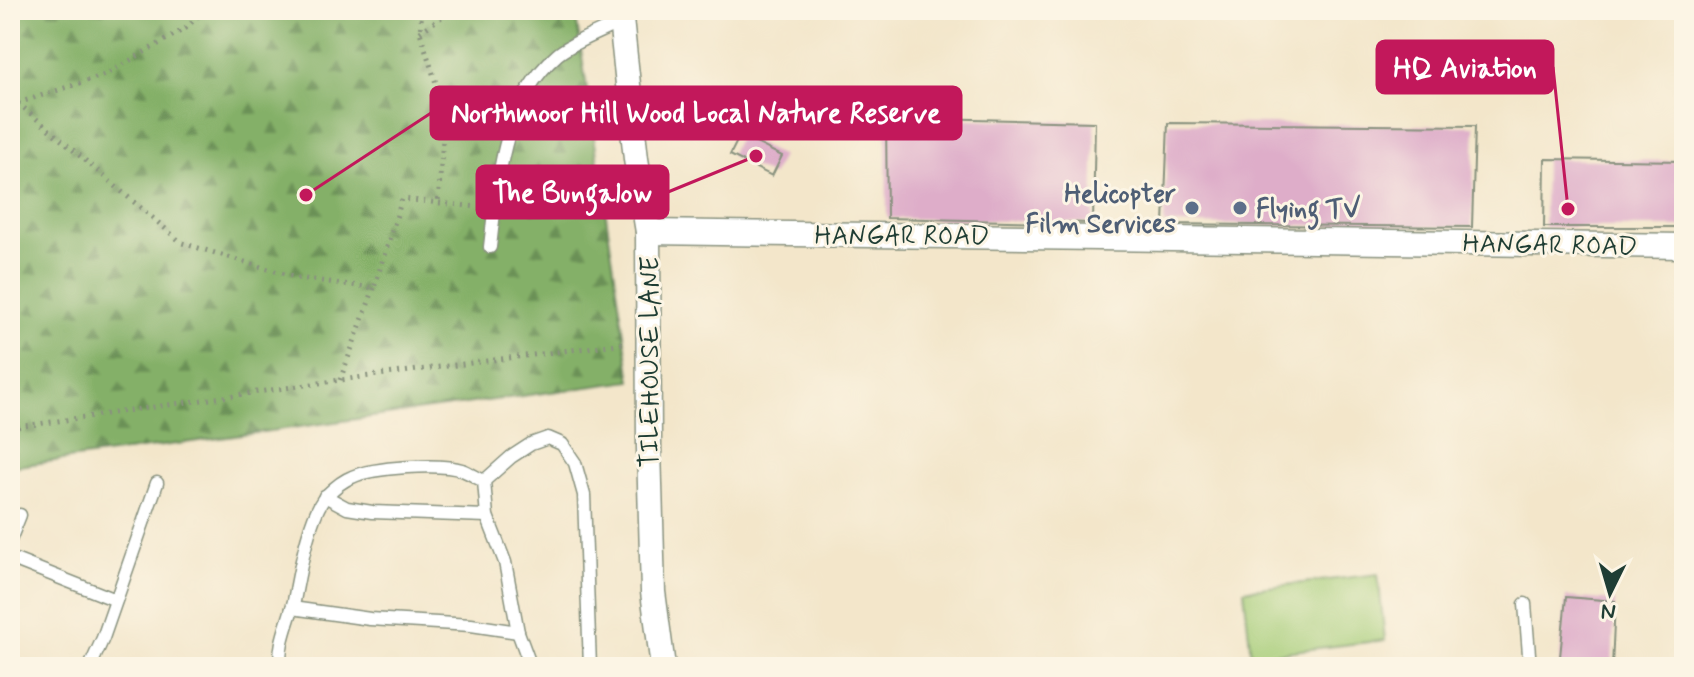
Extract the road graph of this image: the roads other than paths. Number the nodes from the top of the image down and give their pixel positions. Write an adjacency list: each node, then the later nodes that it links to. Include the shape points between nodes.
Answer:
1 (621, 16): 2 (street, TILEHOUSE LANE); 4 (lane, via 558,54 523,95 499,162)
2 (648, 232): 3 (street, HANGAR ROAD, via 1516,252); 20 (street, TILEHOUSE LANE, via 653,578)
3 (1684, 246)
4 (490, 247)
5 (484, 481): 7 (lane, via 461,469 388,469 352,477); 9 (lane); 19 (lane, via 511,457 548,438 562,444 575,463 584,495)
6 (157, 483): 12 (lane)
7 (325, 496): 9 (lane, via 347,508 372,512); 14 (lane, via 314,519)
8 (20, 515): 10 (lane)
9 (487, 516): 15 (lane, via 508,575)
10 (10, 540)
11 (10, 558): 12 (lane)
12 (116, 600): 16 (lane)
13 (1525, 604): 21 (lane)
14 (292, 608): 15 (lane); 17 (lane)
15 (518, 632): 18 (lane)
16 (90, 667)
17 (281, 667)
18 (531, 667)
19 (590, 667)
20 (663, 667)
21 (1530, 667)

